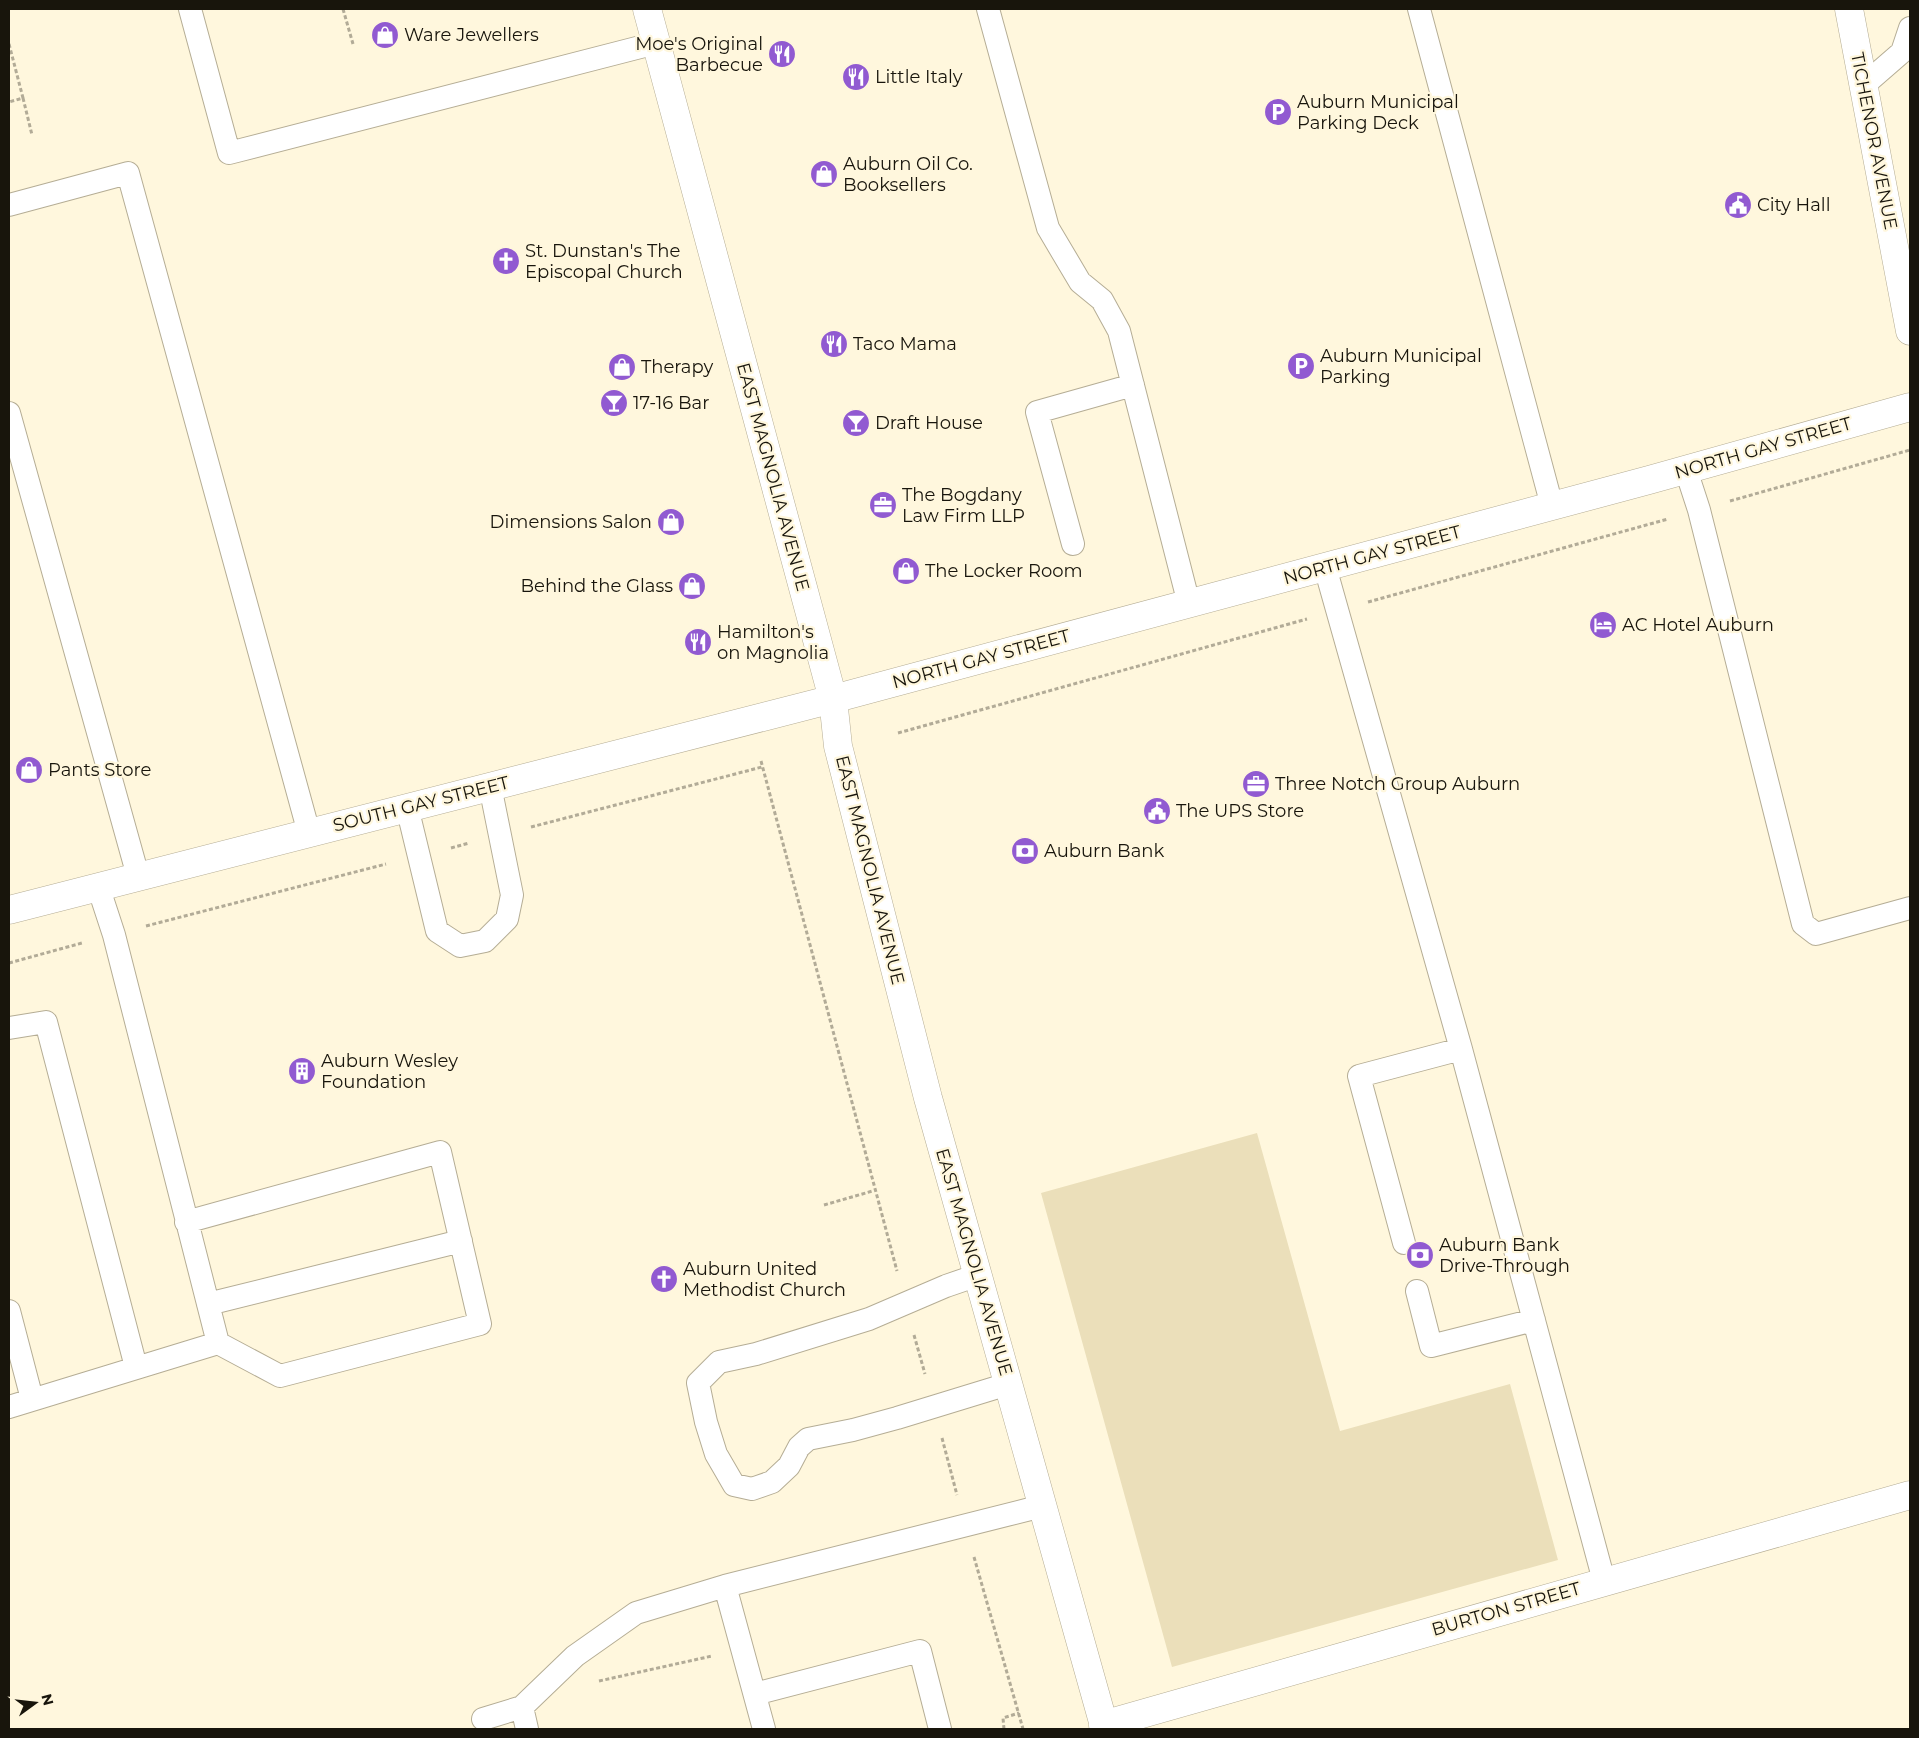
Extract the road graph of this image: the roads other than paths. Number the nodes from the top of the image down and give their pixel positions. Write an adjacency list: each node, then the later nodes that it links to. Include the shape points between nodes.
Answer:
1 (190, 9): 7 (lane, via 229,153)
2 (647, 9): 7 (street, EAST MAGNOLIA AVENUE)
3 (988, 9): 11 (lane, via 1048,228 1080,282 1102,300 1119,331)
4 (1419, 9): 15 (lane)
5 (1849, 9): 8 (street, TICHENOR AVENUE)
6 (1910, 28): 8 (lane, via 1902,52)
7 (656, 42): 19 (street, EAST MAGNOLIA AVENUE)
8 (1864, 85): 10 (street, TICHENOR AVENUE)
9 (9, 205): 22 (lane, via 128,173)
10 (1910, 332)
11 (1133, 385): 16 (lane, via 1037,412); 18 (lane)
12 (1910, 407): 14 (street, NORTH GAY STREET)
13 (9, 413): 23 (lane)
14 (1686, 470): 15 (street, NORTH GAY STREET); 25 (lane, via 1802,924 1816,934)
15 (1552, 506): 17 (street, NORTH GAY STREET)
16 (1073, 544)
17 (1325, 567): 18 (street, NORTH GAY STREET); 28 (lane)
18 (1189, 604): 19 (street, NORTH GAY STREET)
19 (833, 699): 20 (street, SOUTH GAY STREET); 32 (street, EAST MAGNOLIA AVENUE, via 838,746 928,1098)
20 (490, 786): 21 (street, SOUTH GAY STREET); 21 (lane, via 512,895 507,919 485,941 460,946 437,931)
21 (407, 807): 22 (street, SOUTH GAY STREET)
22 (309, 832): 23 (street, SOUTH GAY STREET)
23 (138, 876): 24 (street, SOUTH GAY STREET)
24 (98, 886): 26 (street, SOUTH GAY STREET); 29 (lane, via 114,935)
25 (1910, 908)
26 (9, 910)
27 (9, 1028): 38 (lane, via 46,1022)
28 (1461, 1049): 31 (lane, via 1359,1076); 36 (lane)
29 (186, 1222): 30 (lane, via 440,1152); 34 (lane)
30 (461, 1241): 34 (lane); 37 (lane, via 480,1324 280,1376)
31 (1404, 1243)
32 (978, 1275): 39 (street, EAST MAGNOLIA AVENUE); 39 (lane, via 869,1319 756,1354 719,1362 698,1383 706,1422 716,1454 734,1485 752,1489 772,1482 789,1466 808,1439 853,1430)
33 (1417, 1291): 36 (lane, via 1431,1346)
34 (208, 1304): 37 (lane)
35 (9, 1311): 40 (lane)
36 (1534, 1320): 44 (lane)
37 (218, 1342): 38 (lane)
38 (136, 1367): 40 (lane)
39 (1008, 1384): 43 (street, EAST MAGNOLIA AVENUE)
40 (32, 1399): 41 (lane)
41 (9, 1407)
42 (1910, 1495): 44 (street, BURTON STREET)
43 (1042, 1506): 45 (lane); 49 (street, EAST MAGNOLIA AVENUE)
44 (1604, 1581): 49 (street, BURTON STREET)
45 (725, 1586): 46 (lane); 47 (lane, via 636,1613 575,1656)
46 (755, 1694): 51 (lane); 52 (lane, via 920,1651)
47 (522, 1707): 48 (lane); 50 (lane)
48 (483, 1719)
49 (1104, 1727)
50 (527, 1729)
51 (764, 1729)
52 (940, 1729)

